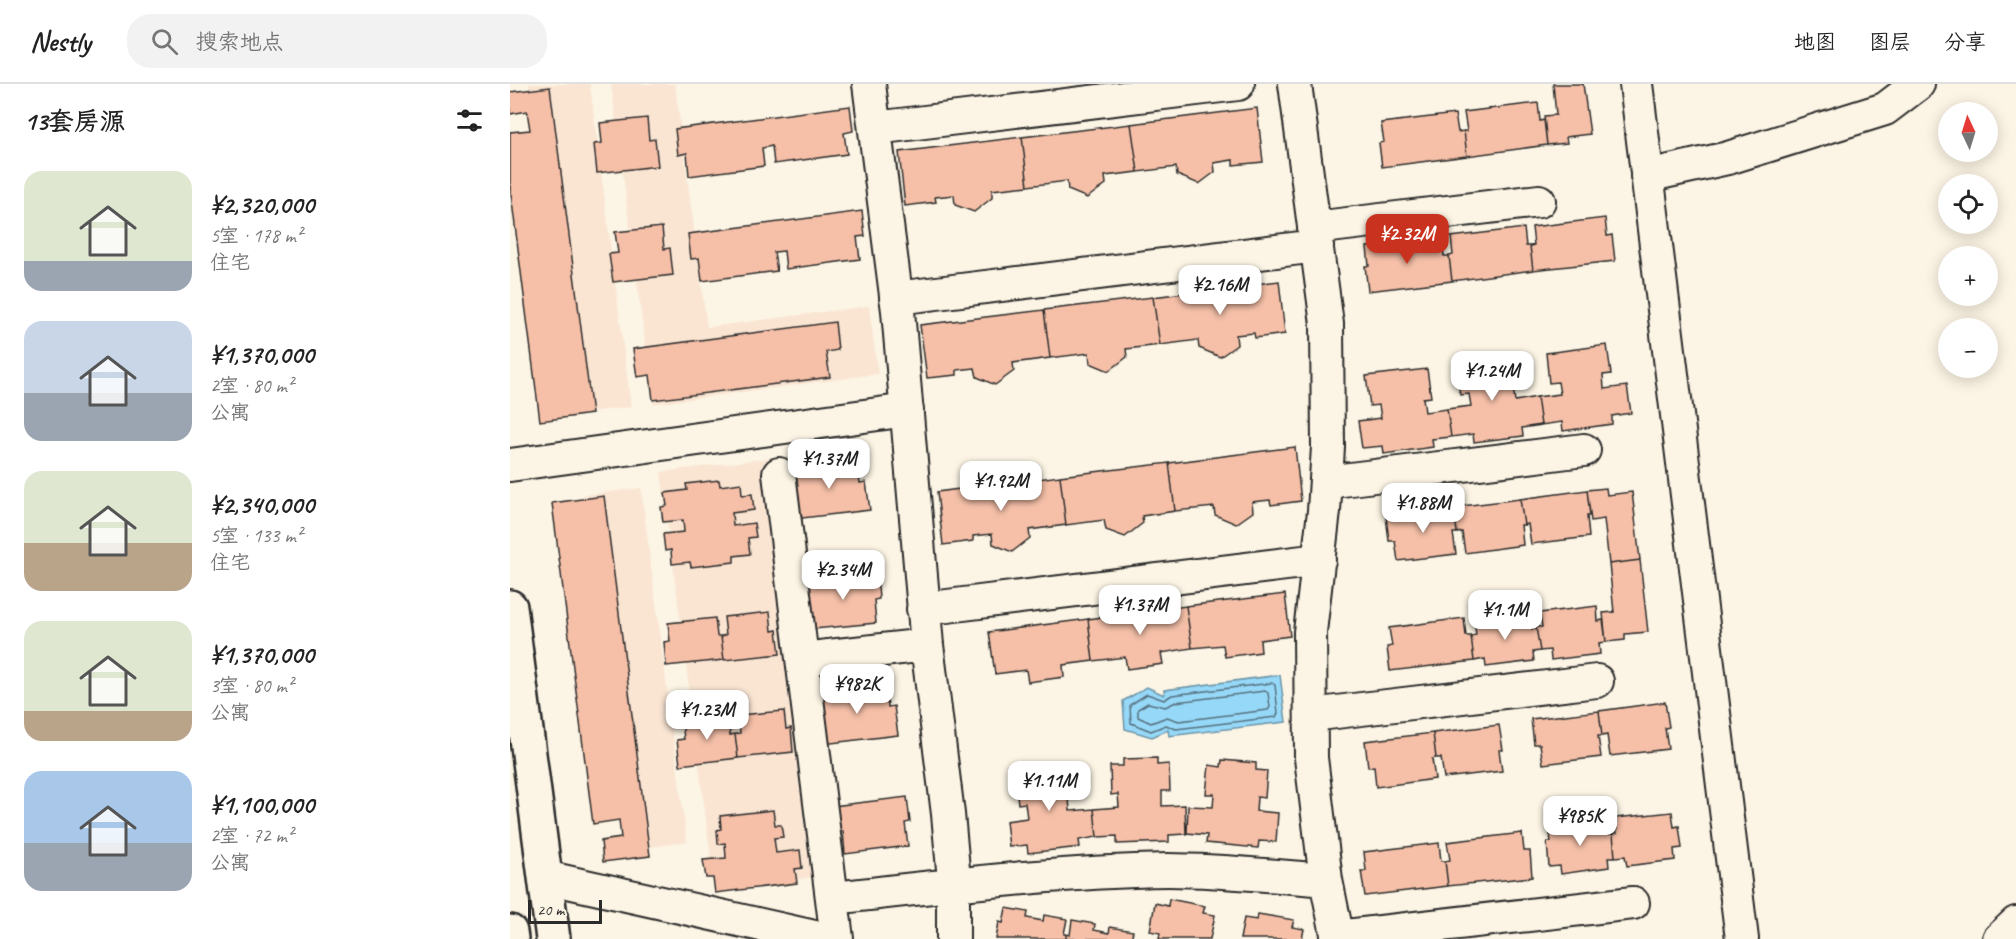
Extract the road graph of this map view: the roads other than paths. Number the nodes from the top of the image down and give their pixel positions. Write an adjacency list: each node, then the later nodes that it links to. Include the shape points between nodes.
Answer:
1 (869, 84): 6 (street)
2 (1238, 84): 6 (street)
3 (1295, 84): 9 (street)
4 (1636, 84): 7 (street)
5 (1918, 84): 7 (street, via 1884,109 1728,158)
6 (875, 128): 10 (street)
7 (1647, 176): 36 (street)
8 (1539, 201): 9 (street)
9 (1315, 237): 10 (street); 15 (street, via 1326,324)
10 (896, 298): 11 (street)
11 (906, 410): 13 (street); 18 (street)
12 (1584, 450): 15 (street)
13 (510, 465)
14 (779, 474): 20 (street)
15 (1326, 482): 16 (street)
16 (1318, 560): 18 (street); 22 (street, via 1310,632)
17 (510, 607): 23 (main road)
18 (923, 609): 19 (street)
19 (927, 645): 20 (street); 25 (street, via 948,814)
20 (802, 659): 26 (street)
21 (1597, 681): 22 (street)
22 (1311, 715): 24 (street, via 1311,758)
23 (545, 877): 32 (main road); 33 (street)
24 (1326, 880): 25 (street, via 1170,870); 30 (street)
25 (952, 885): 26 (street); 35 (street)
26 (832, 898): 34 (street)
27 (1633, 903): 30 (street)
28 (2016, 923): 37 (street)
29 (510, 932): 31 (main road)
30 (1338, 938)
31 (511, 939)
32 (553, 939)
33 (824, 939)
34 (837, 939)
35 (953, 939)
36 (1742, 939)
37 (1999, 939)

